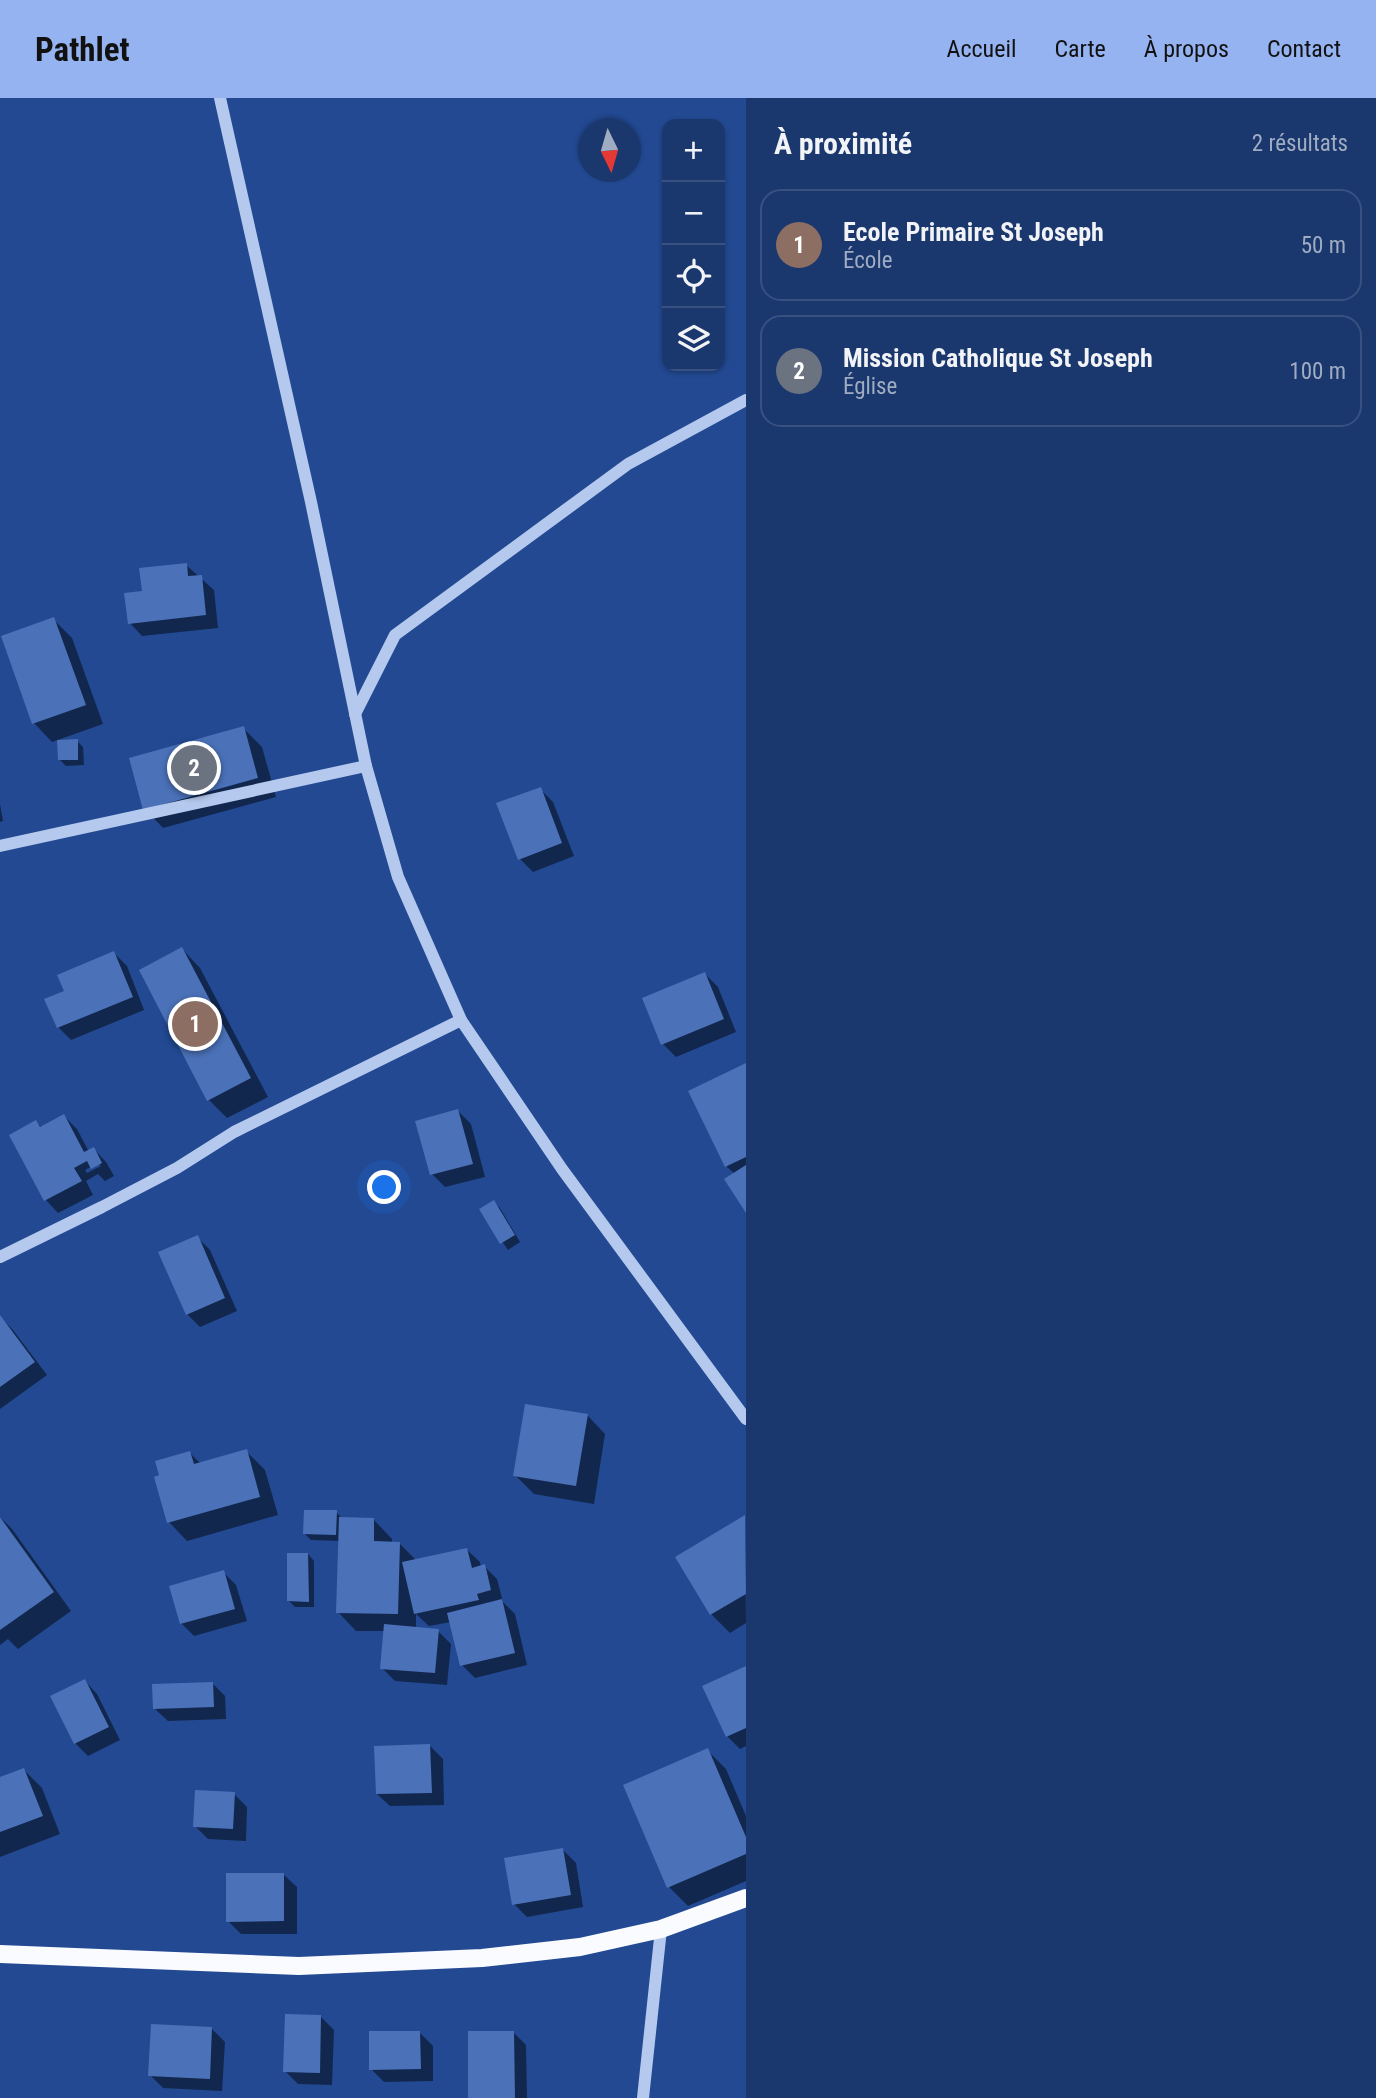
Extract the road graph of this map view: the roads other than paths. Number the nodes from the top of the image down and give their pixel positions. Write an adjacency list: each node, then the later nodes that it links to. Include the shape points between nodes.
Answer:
1 (220, 98): 3 (street)
2 (746, 400): 3 (street, via 628,464 395,635)
3 (355, 714): 4 (street)
4 (366, 766): 5 (street); 6 (street, via 397,877)
5 (0, 846)
6 (461, 1020): 7 (street, via 245,1126 164,1174); 8 (street, via 562,1169)
7 (0, 1257)
8 (746, 1419)
9 (746, 1898): 10 (main road)
10 (661, 1929): 11 (main road, via 580,1947 482,1958 299,1966); 12 (street)
11 (0, 1954)
12 (643, 2098)

